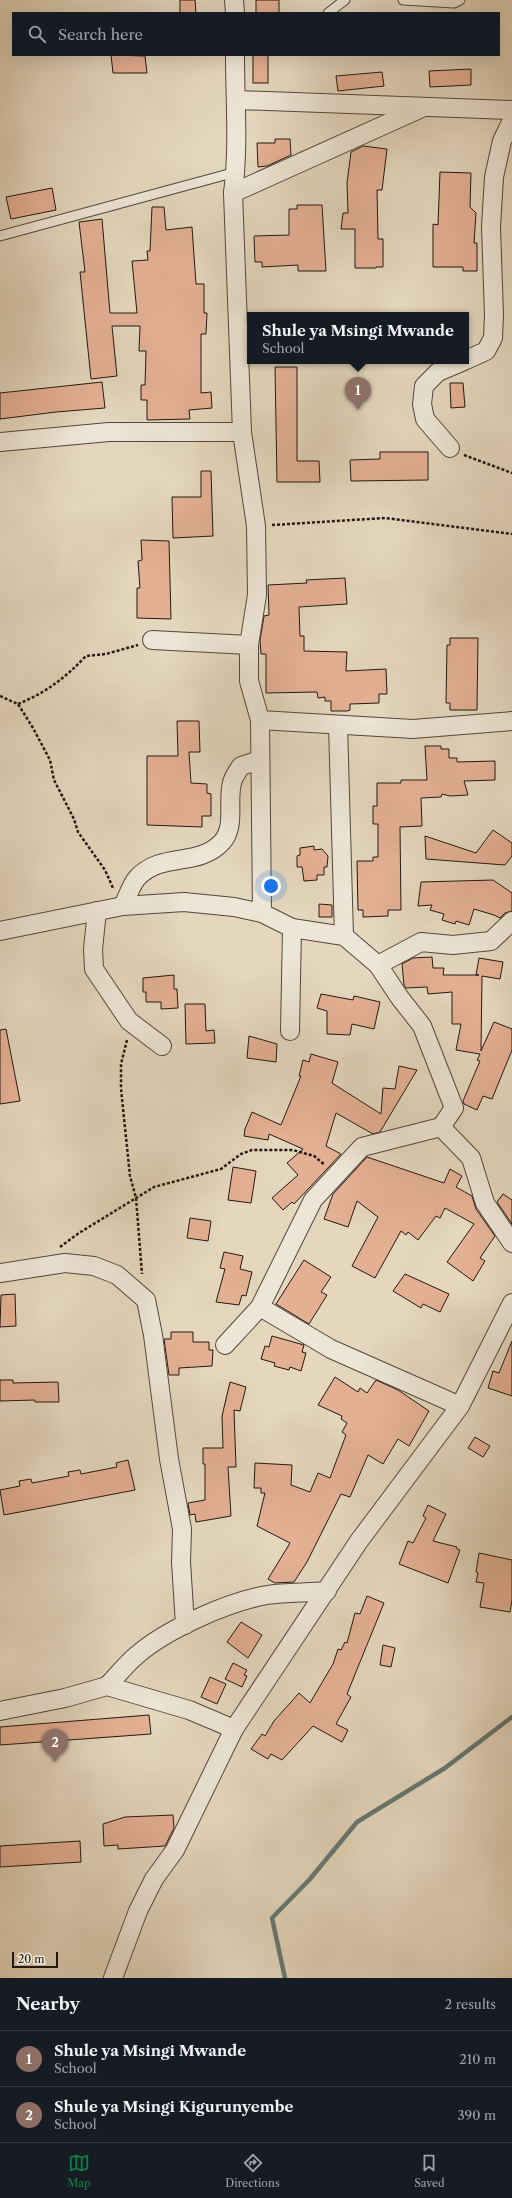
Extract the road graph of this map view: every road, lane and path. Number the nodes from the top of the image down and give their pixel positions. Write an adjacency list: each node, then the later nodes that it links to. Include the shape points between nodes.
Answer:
1 (234, 0): 5 (street)
2 (345, 0): 6 (lane)
3 (403, 0): 4 (lane, via 454,3)
4 (460, 0)
5 (234, 12)
6 (329, 12)
7 (235, 56): 8 (street)
8 (237, 100): 9 (street); 12 (street)
9 (426, 106): 10 (street); 13 (street)
10 (512, 110)
11 (512, 120): 15 (street, via 502,141 494,177 492,338 486,351)
12 (236, 172): 13 (street); 14 (lane)
13 (233, 193): 17 (street)
14 (0, 236)
15 (469, 359)
16 (458, 364): 19 (street, via 438,372 424,386 422,404 426,419)
17 (242, 432): 18 (street, via 109,432); 21 (street)
18 (0, 442)
19 (450, 448): 20 (path)
20 (512, 473)
21 (256, 526): 22 (path, via 384,518); 24 (street, via 257,595)
22 (512, 534)
23 (152, 640): 24 (street); 26 (path, via 106,654 86,656 66,678)
24 (249, 645): 27 (street, via 249,681)
25 (0, 696): 26 (path)
26 (18, 704): 31 (path, via 50,760 54,780 78,832 105,870)
27 (260, 720): 29 (street); 30 (street)
28 (512, 721): 29 (street, via 413,729)
29 (338, 725): 37 (street)
30 (260, 760): 31 (street, via 241,766 232,782 229,827 223,841 210,853 155,864 136,879); 33 (street)
31 (123, 906): 32 (street); 33 (street, via 184,902 234,907)
32 (97, 911): 36 (street); 39 (street, via 93,949 94,969)
33 (262, 913): 35 (street)
34 (512, 920): 38 (street, via 491,941 453,945 421,942)
35 (292, 928): 37 (street); 40 (street)
36 (0, 931)
37 (344, 936): 38 (street)
38 (378, 965): 42 (street, via 422,1026 451,1097 454,1108)
39 (129, 1021): 41 (street); 44 (path, via 121,1064 121,1089 130,1176)
40 (290, 1031)
41 (162, 1046)
42 (441, 1127): 43 (street, via 362,1147); 45 (street, via 471,1158 485,1203)
43 (336, 1174): 44 (path, via 314,1156 306,1153 262,1148 241,1154 220,1169 154,1187); 50 (street, via 313,1200)
44 (136, 1198): 46 (path, via 79,1232); 48 (path, via 140,1264)
45 (512, 1243)
46 (40, 1266): 47 (street); 48 (street, via 65,1263 94,1266 117,1275)
47 (0, 1273)
48 (146, 1300): 54 (street, via 182,1529 181,1562)
49 (512, 1303): 52 (street)
50 (260, 1307): 51 (street); 52 (street, via 331,1349)
51 (225, 1345)
52 (460, 1406): 53 (street, via 360,1541)
53 (328, 1591): 54 (street, via 255,1598); 57 (street)
54 (185, 1625): 55 (street, via 137,1655)
55 (107, 1686): 56 (street, via 65,1698); 57 (street, via 189,1710)
56 (0, 1711)
57 (234, 1729): 58 (street, via 176,1850 154,1879 138,1911)
58 (114, 1978)

